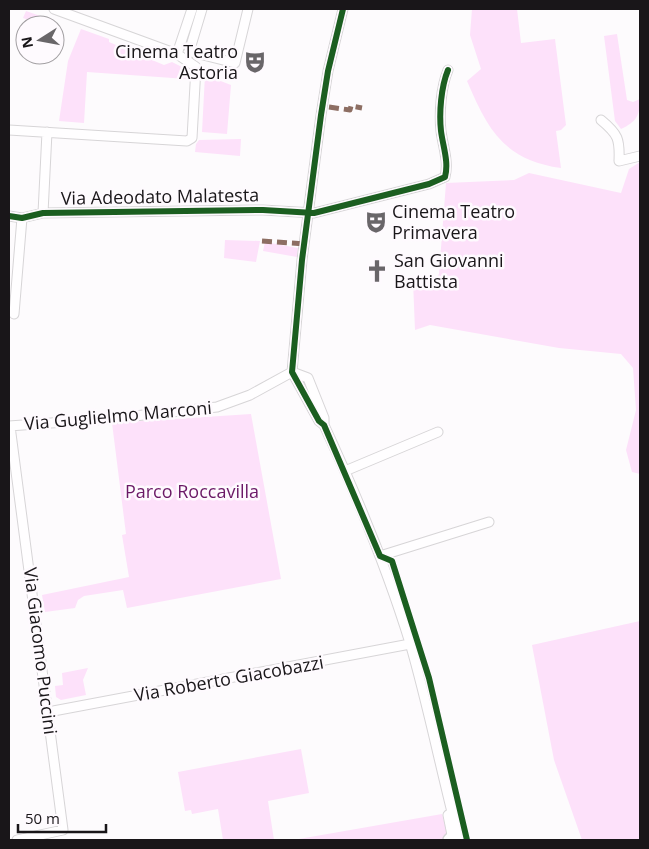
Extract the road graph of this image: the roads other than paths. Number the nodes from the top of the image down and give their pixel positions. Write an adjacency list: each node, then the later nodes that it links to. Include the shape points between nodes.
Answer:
1 (54, 9): 6 (street)
2 (192, 9): 6 (street)
3 (202, 9): 4 (street, via 191,52 235,63)
4 (248, 9)
5 (343, 9): 12 (street, via 328,71)
6 (177, 54): 10 (street, via 196,67 190,140)
7 (448, 70): 12 (street, Via Adeodato Malatesta, via 444,81 441,128 447,168 445,177 429,184)
8 (601, 120): 11 (street, via 616,133 620,147 619,162)
9 (9, 130): 10 (street)
10 (47, 132): 13 (street)
11 (640, 156)
12 (310, 212): 13 (street, Via Adeodato Malatesta); 17 (street, via 302,260)
13 (42, 213): 15 (street, Via Adeodato Malatesta)
14 (9, 216): 15 (street, Via Adeodato Malatesta)
15 (22, 218): 16 (street)
16 (14, 314)
17 (292, 372): 18 (street, via 319,421); 18 (street, via 308,378); 19 (street, Via Guglielmo Marconi, via 250,395 217,407)
18 (324, 424): 21 (street)
19 (10, 426): 25 (street, Via Giacomo Puccini)
20 (438, 432): 21 (street)
21 (345, 470): 23 (street)
22 (488, 522): 23 (street)
23 (380, 556): 24 (street)
24 (410, 644): 25 (street, Via Roberto Giacobazzi); 26 (street, via 452,812 448,815)
25 (48, 712): 27 (street, Via Giacomo Puccini, via 63,830)
26 (454, 839)
27 (17, 840)

